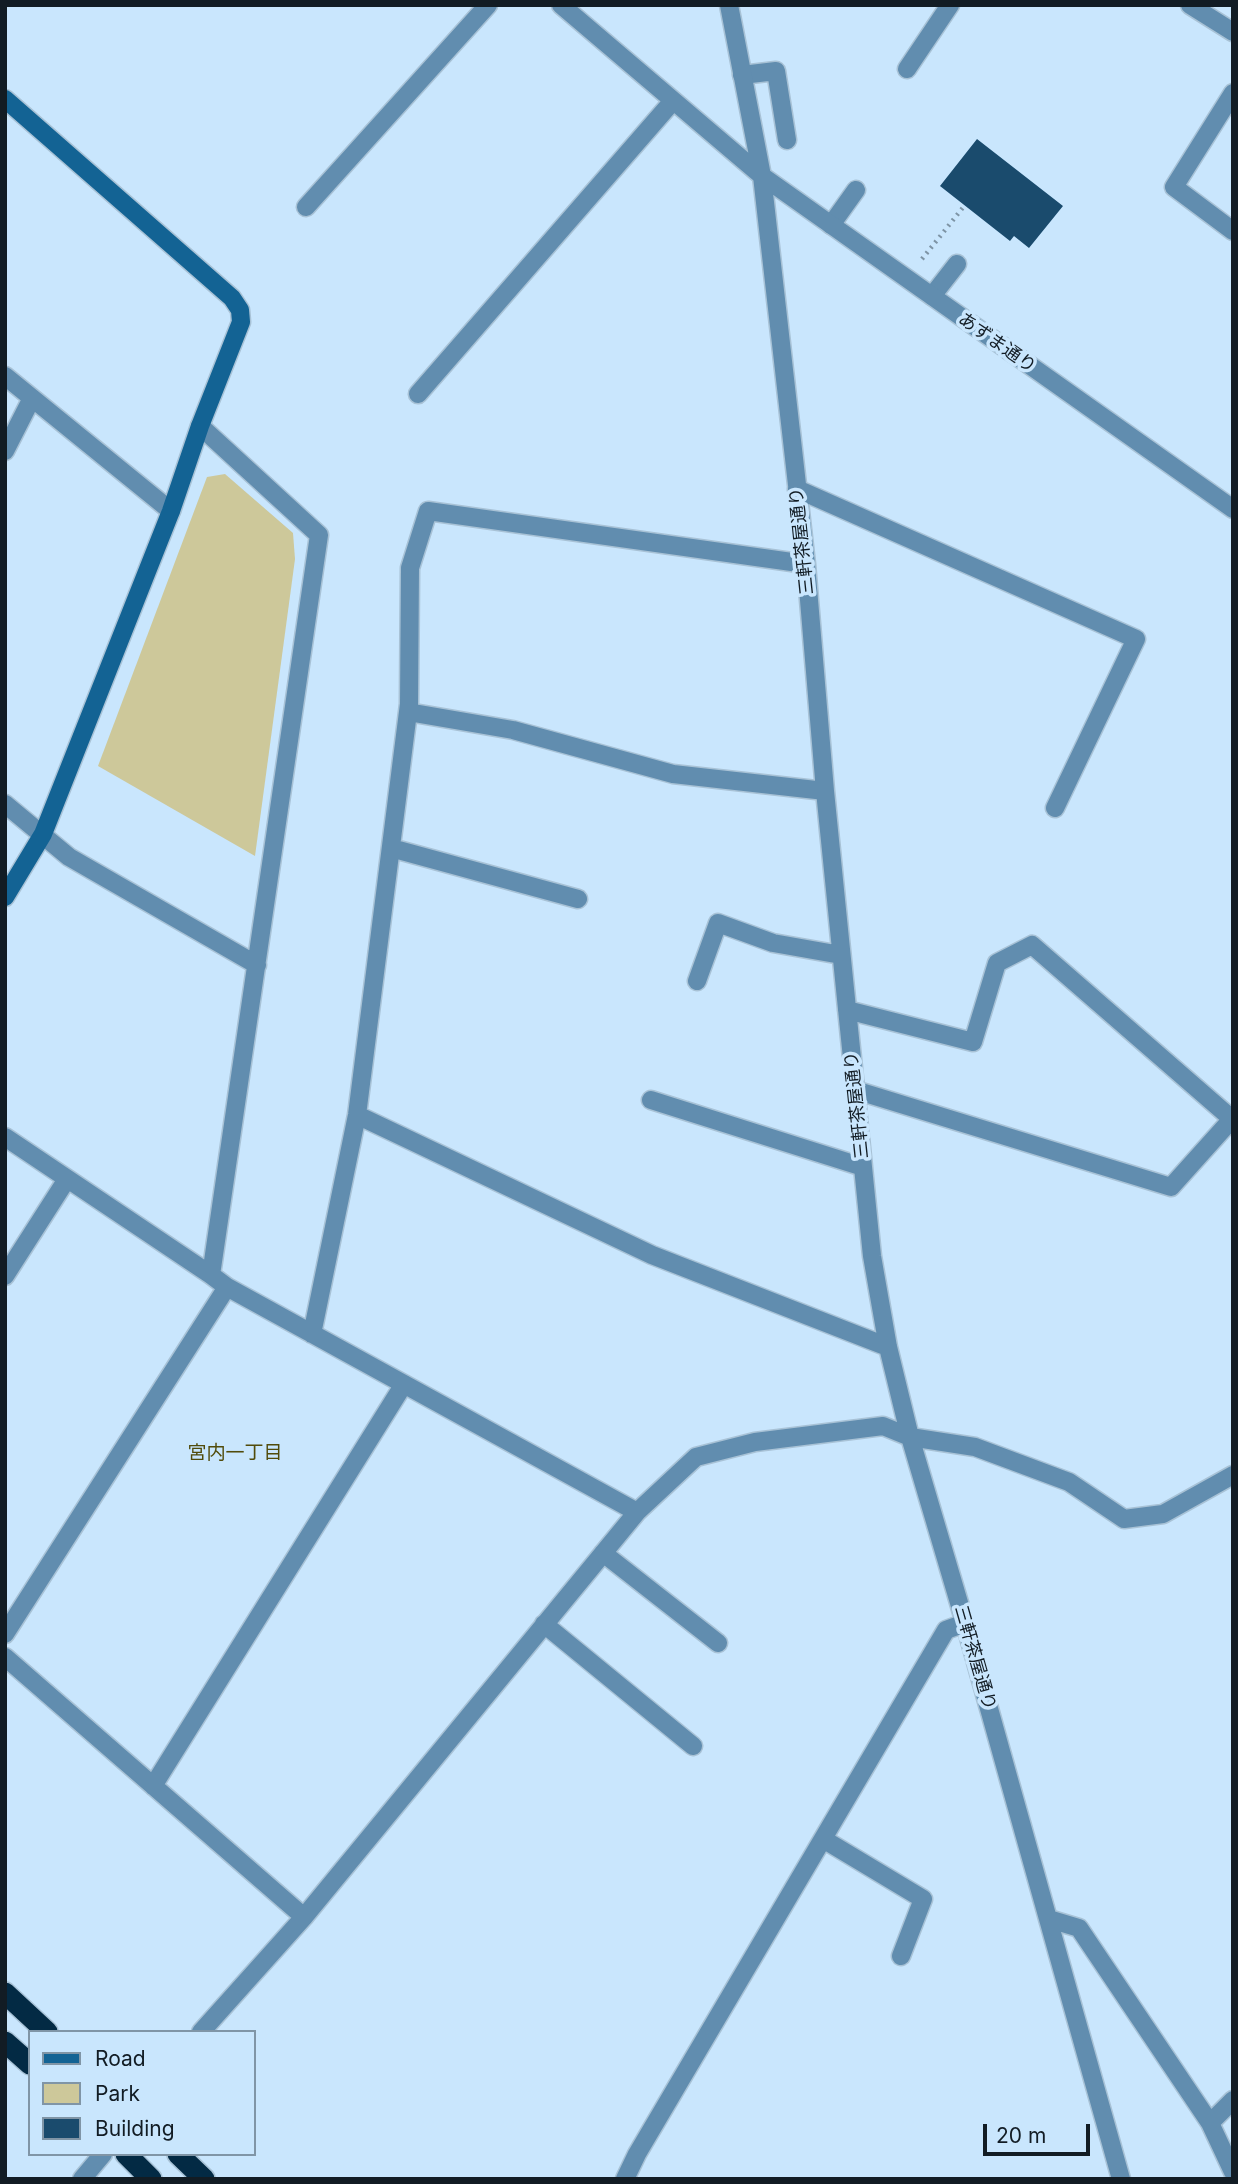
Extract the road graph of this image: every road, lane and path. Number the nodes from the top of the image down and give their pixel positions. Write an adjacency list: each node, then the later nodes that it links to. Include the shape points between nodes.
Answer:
1 (488, 5): 16 (street)
2 (561, 5): 11 (street, あずま通り)
3 (729, 5): 8 (street, 三軒茶屋通り)
4 (950, 5): 7 (street)
5 (1190, 5): 6 (street)
6 (1233, 32)
7 (907, 69)
8 (742, 75): 12 (street, via 776,71); 13 (street, 三軒茶屋通り)
9 (1233, 93): 18 (street, via 1174,187)
10 (5, 99): 25 (street, via 232,298 240,310 241,322)
11 (672, 102): 13 (street, あずま通り); 23 (street)
12 (788, 140)
13 (762, 176): 17 (street, あずま通り); 27 (street, 三軒茶屋通り)
14 (856, 190): 17 (street)
15 (965, 205): 20 (path)
16 (306, 207)
17 (831, 225): 20 (street, あずま通り)
18 (1233, 231)
19 (957, 264): 21 (street)
20 (906, 278): 21 (street, あずま通り)
21 (932, 296): 28 (street, あずま通り)
22 (5, 376): 24 (street)
23 (418, 394)
24 (32, 398): 26 (street); 29 (street)
25 (200, 426): 29 (street); 40 (street, via 318,535)
26 (5, 451)
27 (797, 489): 30 (street, 三軒茶屋通り); 34 (street, via 1136,639)
28 (1233, 509)
29 (171, 511): 35 (street)
30 (806, 564): 31 (street, via 428,511 410,568); 32 (street, 三軒茶屋通り)
31 (408, 712): 32 (street, via 513,730 673,774); 36 (street)
32 (825, 791): 39 (street, 三軒茶屋通り)
33 (5, 804): 35 (street)
34 (1055, 808)
35 (43, 834): 37 (street); 40 (street, via 69,857)
36 (391, 848): 38 (street); 45 (street)
37 (5, 897)
38 (578, 899)
39 (841, 955): 41 (street, via 773,943 718,923); 42 (street, 三軒茶屋通り)
40 (257, 965): 49 (street)
41 (696, 981)
42 (847, 1010): 43 (street, 三軒茶屋通り); 43 (street, via 973,1042 997,962 1032,945 1231,1119 1171,1187)
43 (855, 1090): 47 (street, 三軒茶屋通り)
44 (651, 1100): 47 (street)
45 (357, 1115): 52 (street); 53 (street, via 652,1255)
46 (5, 1138): 48 (street)
47 (863, 1167): 53 (street, 三軒茶屋通り)
48 (67, 1179): 49 (street); 50 (street)
49 (211, 1275): 51 (street)
50 (5, 1276)
51 (227, 1287): 52 (street); 61 (street)
52 (312, 1334): 54 (street)
53 (888, 1347): 55 (street, 三軒茶屋通り)
54 (404, 1384): 57 (street); 65 (street)
55 (910, 1437): 56 (street, via 975,1447 1069,1482 1124,1519 1163,1514); 57 (street, via 883,1426 755,1442 696,1457); 59 (street, 三軒茶屋通り)
56 (1233, 1475)
57 (637, 1512): 58 (street)
58 (603, 1553): 60 (street); 62 (street)
59 (965, 1623): 66 (street, via 946,1630); 68 (street, 三軒茶屋通り)
60 (544, 1624): 64 (street); 67 (street)
61 (5, 1633)
62 (718, 1643)
63 (5, 1657): 65 (street)
64 (693, 1746)
65 (153, 1786): 67 (street)
66 (823, 1839): 69 (street, via 923,1899); 84 (street)
67 (303, 1917): 72 (street)
68 (1049, 1919): 76 (street, via 1079,1928); 85 (street, 三軒茶屋通り)
69 (901, 1956)
70 (5, 1993): 71 (highway)
71 (45, 2030)
72 (203, 2030)
73 (5, 2042): 74 (highway)
74 (28, 2062)
75 (1233, 2100): 76 (street)
76 (1210, 2123): 80 (street)
77 (101, 2156): 81 (street)
78 (128, 2156): 82 (highway)
79 (180, 2156): 83 (highway)
80 (1233, 2172)
81 (82, 2179)
82 (151, 2179)
83 (204, 2179)
84 (625, 2179)
85 (1121, 2179)

